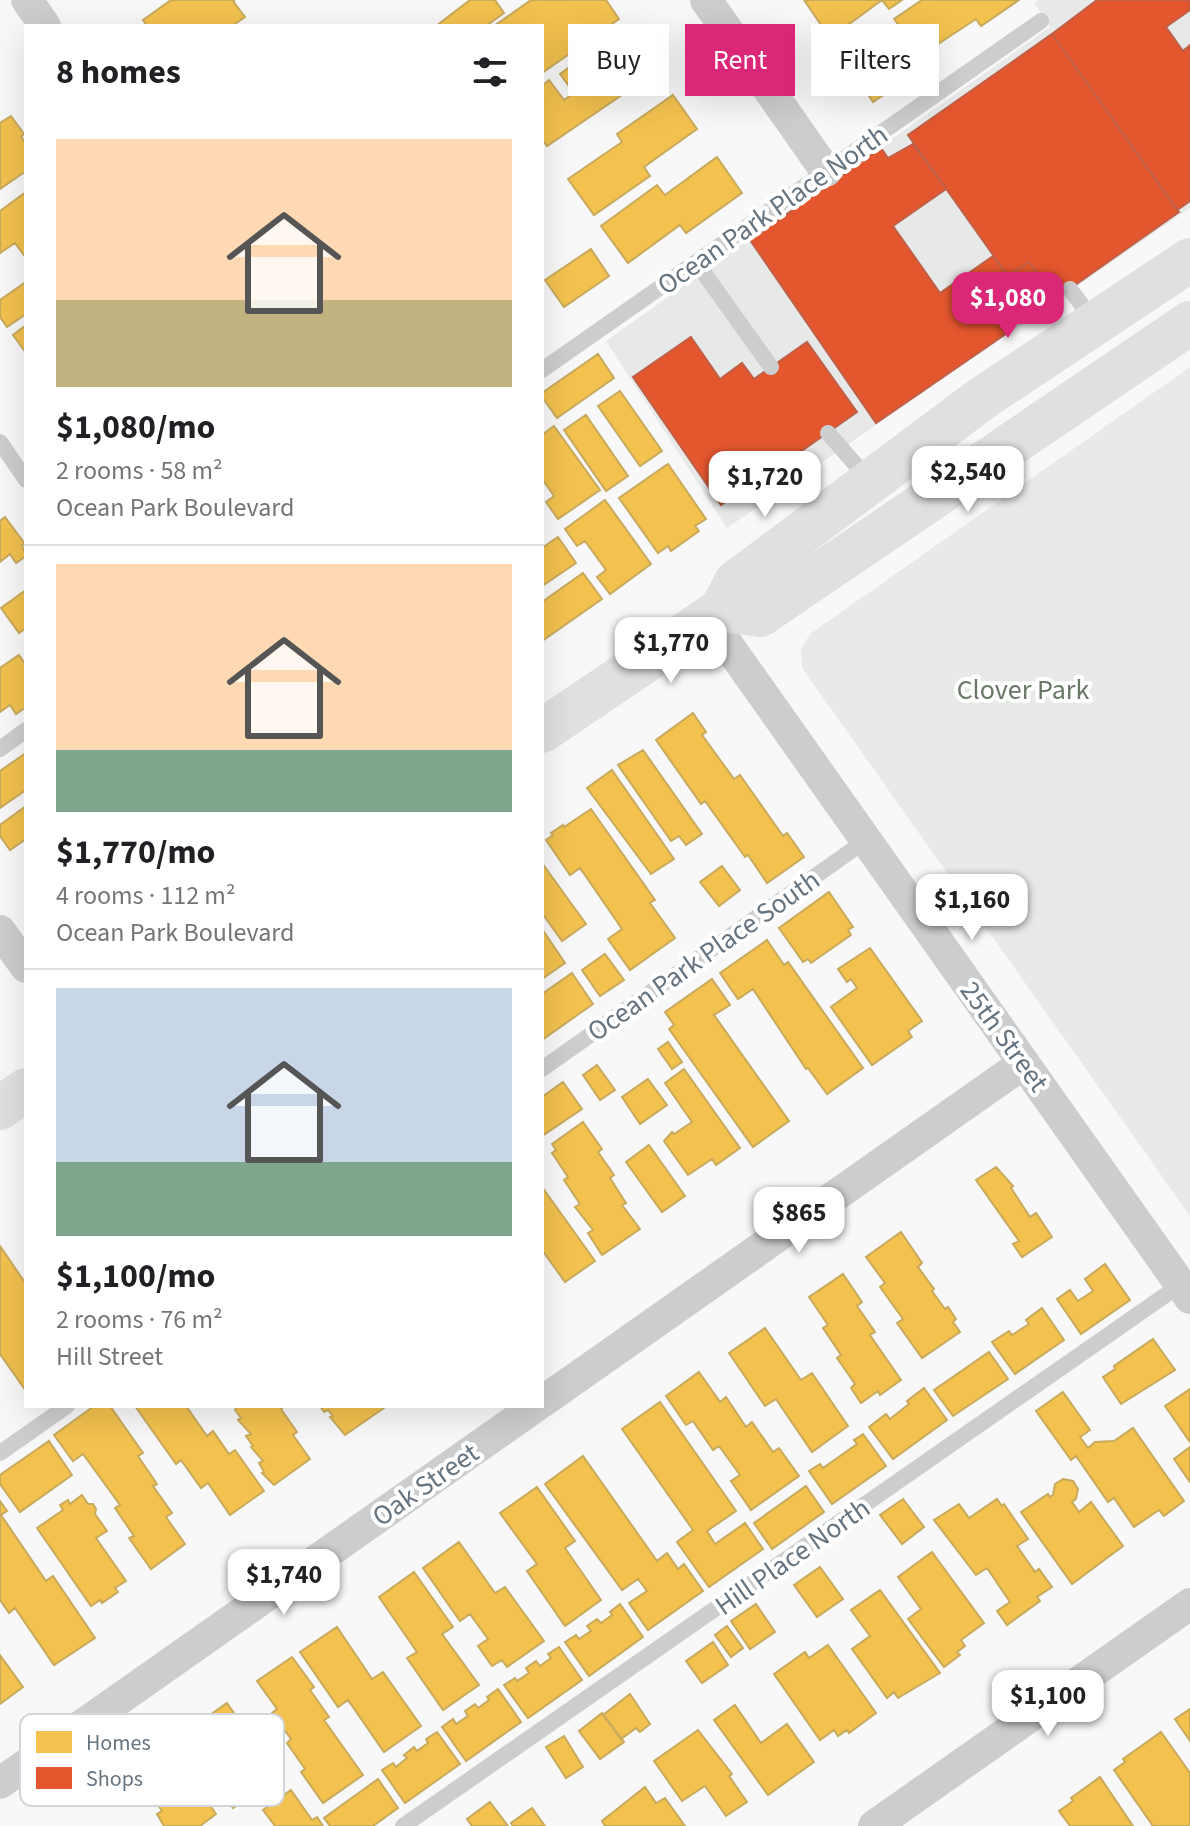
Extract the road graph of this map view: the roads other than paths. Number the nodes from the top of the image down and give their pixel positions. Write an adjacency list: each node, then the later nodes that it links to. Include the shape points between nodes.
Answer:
1 (27, 0): 4 (street)
2 (706, 0): 5 (street)
3 (1041, 21): 5 (lane, Ocean Park Place North)
4 (44, 24)
5 (826, 171): 7 (lane, Ocean Park Place North)
6 (1190, 260): 9 (street)
7 (696, 262): 11 (lane); 12 (lane, Ocean Park Place North)
8 (1070, 289): 9 (lane)
9 (1095, 323): 16 (street, via 984,397)
10 (1190, 323): 17 (street, via 760,615)
11 (771, 367)
12 (544, 369)
13 (828, 433): 16 (lane)
14 (0, 442): 15 (lane)
15 (24, 477)
16 (871, 483): 17 (street, via 736,582)
17 (715, 614): 18 (street); 21 (street, 25th Street)
18 (544, 730)
19 (24, 731): 20 (lane)
20 (0, 749)
21 (865, 841): 24 (street, 25th Street); 25 (lane, Ocean Park Place South)
22 (0, 931): 23 (street)
23 (24, 964)
24 (1024, 1063): 28 (street, 25th Street); 29 (street)
25 (544, 1068)
26 (24, 1091): 27 (street)
27 (0, 1108)
28 (1185, 1292): 37 (lane, Hill Place North)
29 (544, 1401)
30 (64, 1408): 32 (lane)
31 (533, 1408): 34 (street, Oak Street)
32 (0, 1453)
33 (1190, 1604): 38 (street)
34 (98, 1714)
35 (20, 1769): 36 (street, Oak Street)
36 (0, 1783)
37 (403, 1826)
38 (874, 1826)

